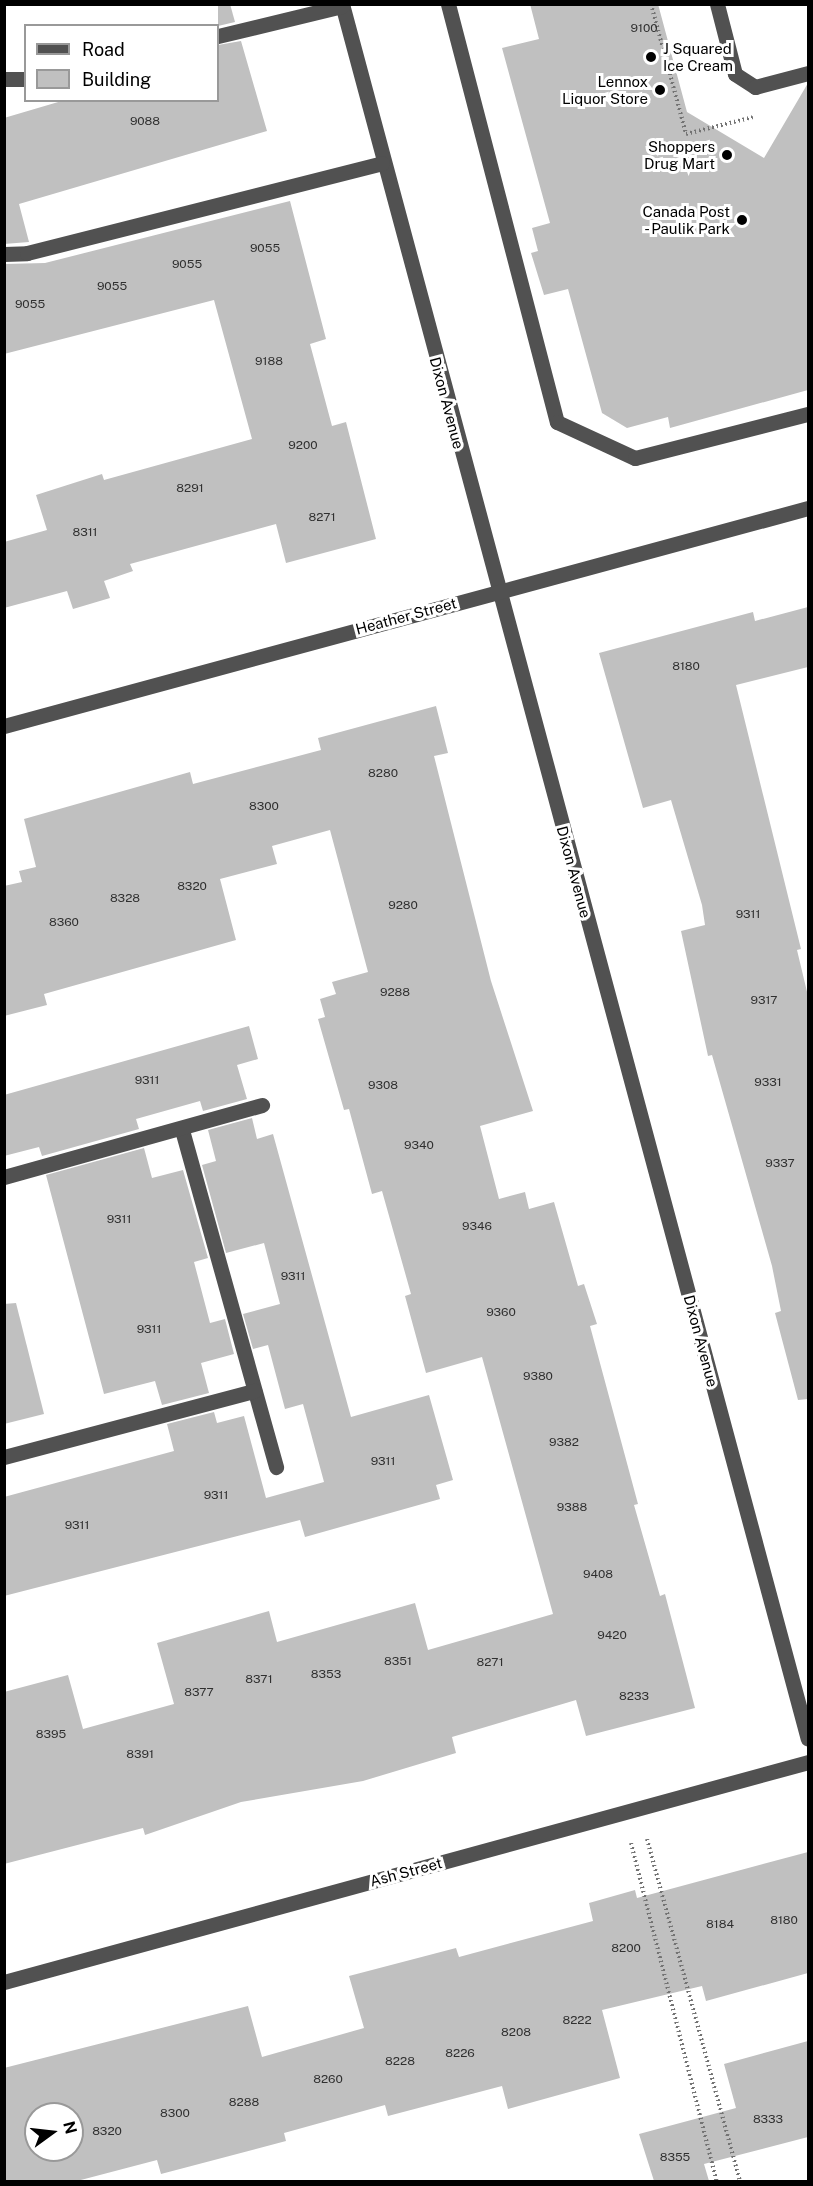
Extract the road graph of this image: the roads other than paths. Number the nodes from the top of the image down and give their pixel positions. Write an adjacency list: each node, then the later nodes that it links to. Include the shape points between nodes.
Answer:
1 (448, 4): 10 (street, via 557,422 635,458)
2 (717, 4): 5 (street, via 735,74 755,87)
3 (342, 5): 4 (street); 8 (street, Dixon Avenue)
4 (219, 36)
5 (808, 73)
6 (4, 79): 7 (street)
7 (24, 79)
8 (381, 163): 9 (street, via 27,253); 12 (street, Dixon Avenue)
9 (4, 254)
10 (808, 414)
11 (808, 508): 12 (street, Heather Street)
12 (498, 591): 13 (street, Heather Street); 20 (street, Dixon Avenue)
13 (4, 726)
14 (262, 1105): 15 (street)
15 (182, 1130): 16 (street); 17 (street)
16 (4, 1178)
17 (254, 1391): 18 (street); 19 (street)
18 (4, 1457)
19 (276, 1467)
20 (808, 1738)
21 (808, 1762): 22 (street, Ash Street)
22 (4, 1982)

